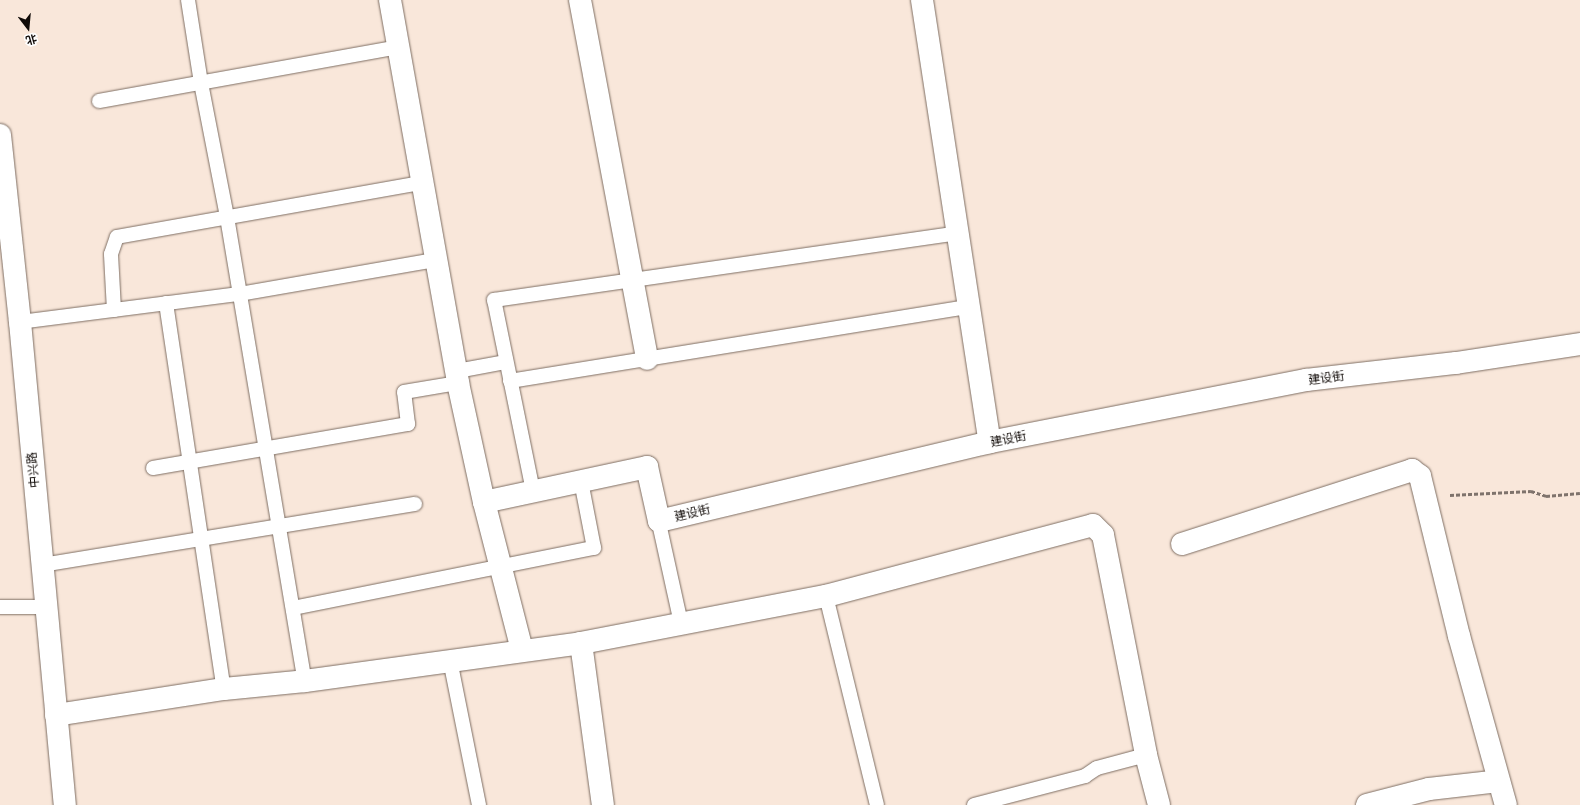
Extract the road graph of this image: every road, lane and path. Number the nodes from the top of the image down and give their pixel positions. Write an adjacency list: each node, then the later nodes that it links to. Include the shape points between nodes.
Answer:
1 (188, 0): 6 (lane)
2 (390, 0): 5 (street)
3 (580, 0): 13 (street)
4 (922, 0): 11 (street)
5 (398, 47): 6 (lane); 9 (street)
6 (201, 83): 7 (lane); 10 (lane)
7 (99, 101)
8 (0, 135): 18 (street, 中兴路)
9 (421, 183): 10 (lane); 12 (street)
10 (227, 217): 14 (lane); 17 (lane, via 117,237 112,254)
11 (958, 233): 13 (lane); 16 (street)
12 (435, 260): 14 (lane); 22 (street)
13 (633, 280): 20 (street); 21 (lane, via 494,300)
14 (240, 294): 15 (lane); 25 (lane)
15 (166, 303): 17 (lane); 26 (lane)
16 (969, 307): 20 (lane); 24 (street)
17 (114, 310): 18 (lane)
18 (20, 322): 39 (street, 中兴路)
19 (1580, 344): 24 (street, 建设街, via 1456,363 1306,380)
20 (647, 359): 23 (lane)
21 (506, 362): 22 (lane); 23 (lane)
22 (457, 377): 25 (lane, via 404,392 408,424); 33 (street)
23 (510, 381): 30 (lane)
24 (990, 442): 35 (street, 建设街)
25 (266, 449): 26 (lane); 36 (lane)
26 (190, 462): 28 (lane); 37 (lane)
27 (647, 467): 29 (street); 35 (lane)
28 (154, 468)
29 (581, 481): 30 (street); 40 (lane, via 594,548)
30 (533, 492): 33 (street)
31 (1580, 493): 32 (path, via 1546,496 1531,491)
32 (1426, 497): 38 (street, via 1420,476 1412,470); 53 (street, via 1459,636)
33 (484, 502): 40 (street)
34 (415, 504): 36 (lane)
35 (659, 521): 45 (lane)
36 (279, 526): 37 (lane); 44 (lane)
37 (201, 539): 39 (lane); 50 (lane)
38 (1182, 544)
39 (42, 565): 42 (street, 中兴路)
40 (501, 566): 44 (lane); 47 (street)
41 (826, 596): 45 (street); 52 (street, via 1093,525 1103,535); 57 (lane)
42 (46, 606): 43 (lane); 51 (street, 中兴路)
43 (0, 607)
44 (292, 608): 49 (lane)
45 (681, 623): 46 (street)
46 (581, 643): 47 (street); 56 (street)
47 (522, 650): 48 (street)
48 (450, 660): 49 (street); 55 (lane)
49 (305, 681): 50 (street)
50 (224, 689): 51 (street)
51 (56, 715): 54 (street, 中兴路)
52 (1146, 755): 58 (lane, via 1098,768 1085,776); 59 (street)
53 (1499, 781): 60 (street, via 1429,789); 61 (street)
54 (65, 805)
55 (479, 805)
56 (604, 805)
57 (878, 805)
58 (974, 805)
59 (1159, 805)
60 (1367, 805)
61 (1506, 805)

